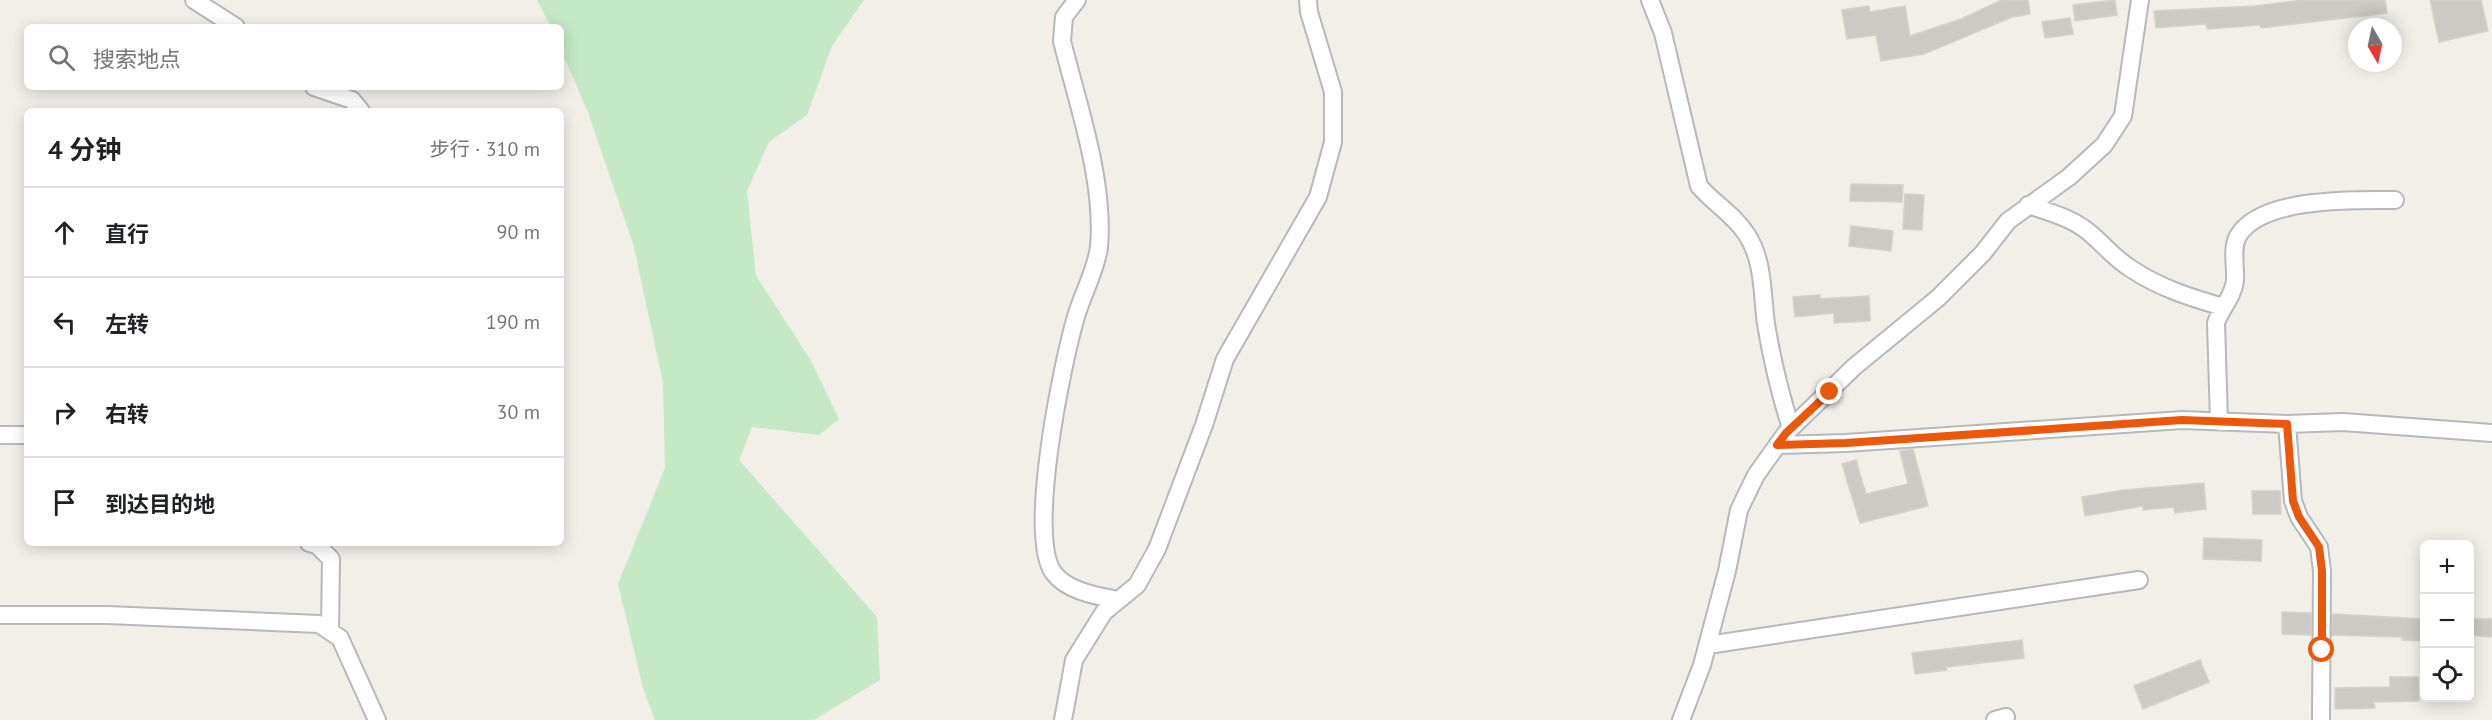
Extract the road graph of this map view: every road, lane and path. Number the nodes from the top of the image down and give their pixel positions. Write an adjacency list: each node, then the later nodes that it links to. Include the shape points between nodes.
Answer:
1 (194, 0): 6 (street)
2 (1077, 0): 21 (street, via 1064,17 1062,41 1099,204 1099,249 1062,373 1043,510 1045,544 1052,571 1067,585)
3 (1308, 0): 21 (street, via 1308,12 1333,92 1333,142 1318,197 1225,359 1157,549 1137,585)
4 (1650, 0): 14 (street, via 1663,33 1699,186 1710,200 1730,212 1748,235 1758,259 1777,385)
5 (2140, 0): 10 (street, via 2123,116 2104,145)
6 (231, 24)
7 (323, 90): 8 (street, via 352,100)
8 (359, 108)
9 (2395, 200): 11 (street, via 2290,207 2265,213 2248,223 2237,238 2235,282)
10 (2028, 205): 11 (street, via 2067,218 2132,270 2156,283); 14 (street, via 2008,220 1983,254 1938,298 1854,367)
11 (2223, 307): 12 (street, via 2216,323)
12 (2219, 422): 13 (street); 18 (street, via 2182,420)
13 (2287, 424): 15 (street, via 2343,422); 28 (street, via 2293,501 2319,547 2322,571)
14 (1791, 428): 18 (street)
15 (2492, 433)
16 (0, 435): 17 (street)
17 (24, 435)
18 (1777, 445): 24 (street, via 1739,510)
19 (318, 546): 23 (street, via 331,559)
20 (2139, 580): 24 (street)
21 (1118, 600): 26 (street, via 1104,612 1074,660)
22 (0, 615): 23 (street, via 107,615 319,624)
23 (330, 630): 25 (street, via 340,638)
24 (1708, 645): 27 (street)
25 (377, 720)
26 (1063, 720)
27 (1681, 720)
28 (2321, 720)

